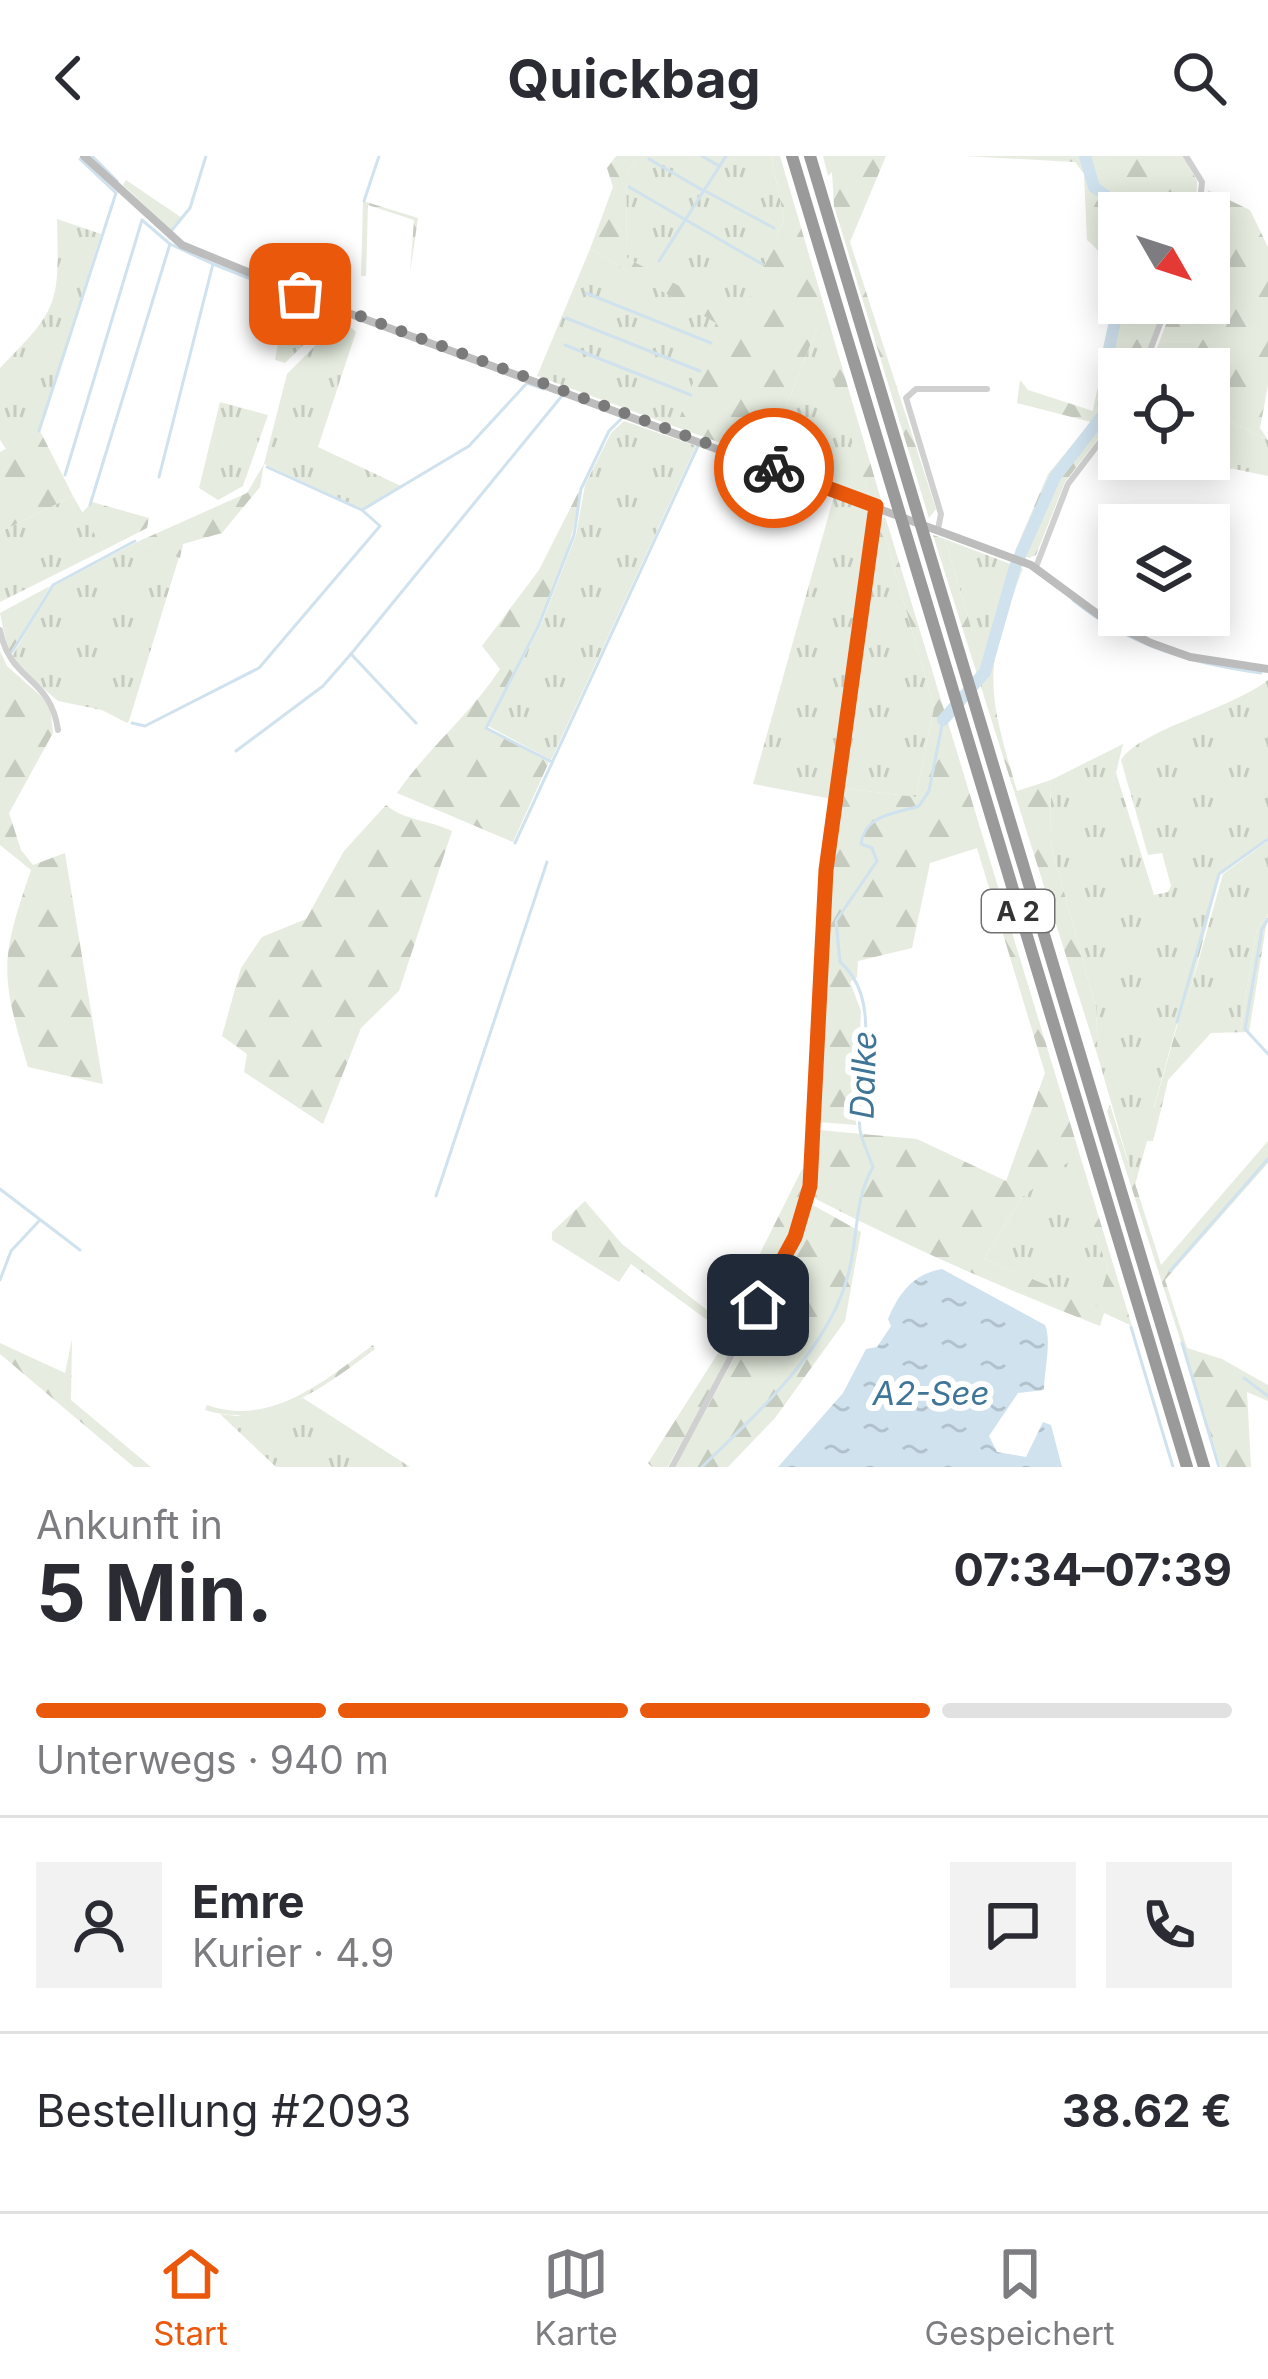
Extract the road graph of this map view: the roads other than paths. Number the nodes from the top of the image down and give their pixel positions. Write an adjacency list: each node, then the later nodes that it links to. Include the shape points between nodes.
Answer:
1 (84, 156): 8 (street, via 182,245)
2 (792, 156): 15 (highway, A 2)
3 (810, 156): 16 (highway, A 2)
4 (1186, 156): 5 (street)
5 (1201, 192)
6 (987, 389): 9 (street, via 916,389 906,398 941,514)
7 (1098, 445): 10 (street, via 1068,484)
8 (876, 506): 9 (street); 14 (street, via 826,870 810,1186 795,1237)
9 (938, 530): 10 (street)
10 (1033, 566): 12 (street, via 1151,643)
11 (0, 630): 13 (street, via 10,662 52,699)
12 (1268, 669)
13 (58, 730)
14 (672, 1467)
15 (1187, 1467)
16 (1204, 1467)

